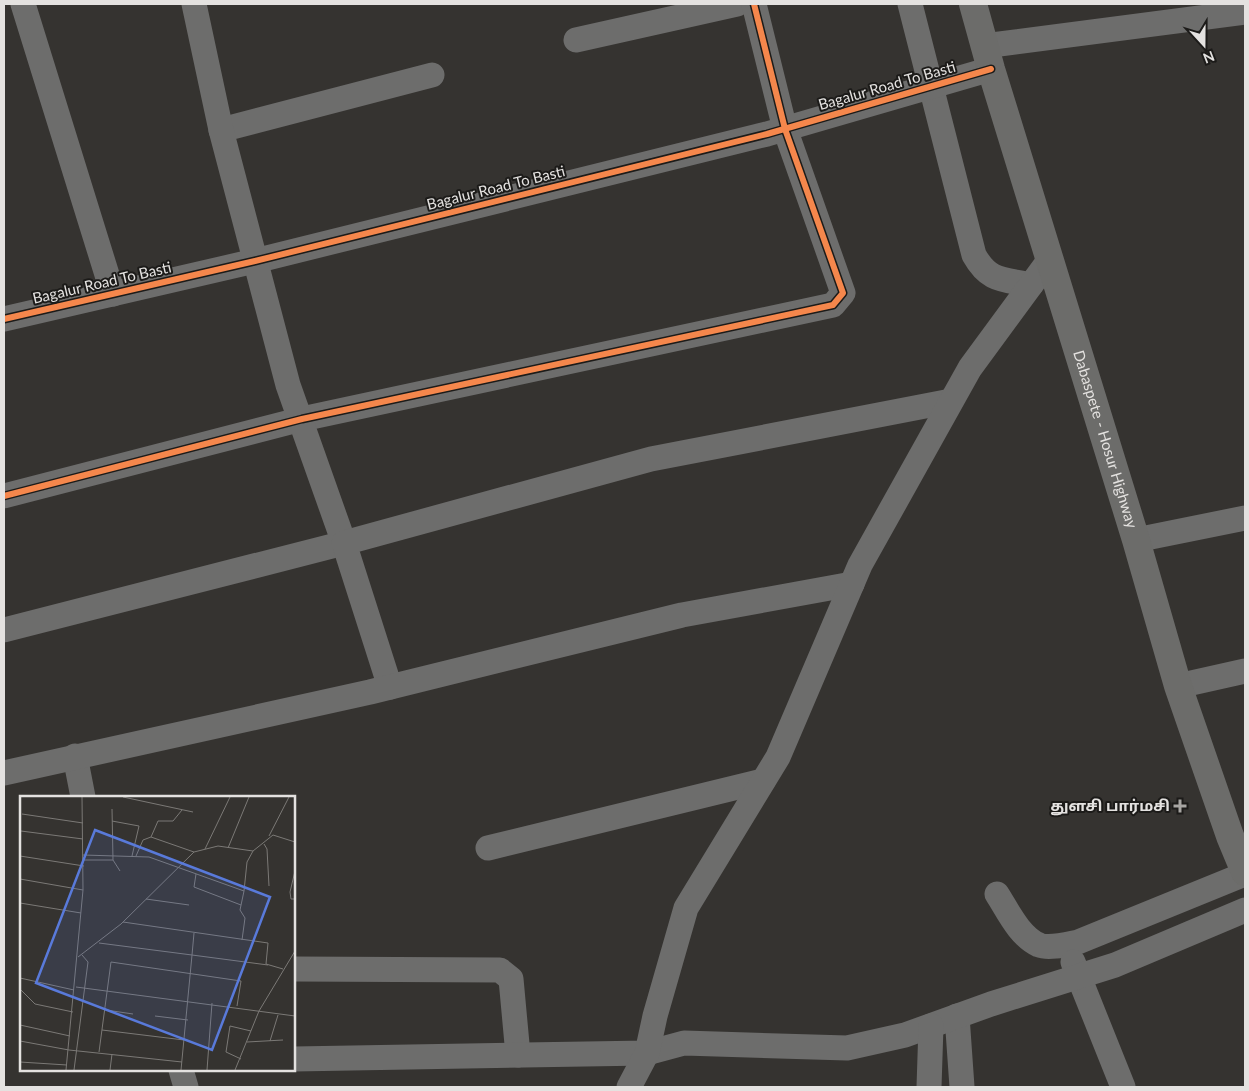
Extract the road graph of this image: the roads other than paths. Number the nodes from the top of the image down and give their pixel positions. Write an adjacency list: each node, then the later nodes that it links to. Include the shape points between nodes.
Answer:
1 (23, 4): 17 (street)
2 (194, 4): 13 (street)
3 (737, 4): 8 (street)
4 (754, 4): 12 (street)
5 (910, 4): 11 (street)
6 (973, 4): 9 (highway, Dabaspete - Hosur Highway)
7 (1245, 12): 9 (street, Bagalur Road To Basti)
8 (576, 40)
9 (988, 57): 11 (street, Bagalur Road To Basti); 14 (highway, Dabaspete - Hosur Highway)
10 (432, 76): 13 (street)
11 (930, 87): 12 (street, Bagalur Road To Basti); 16 (street, via 974,255 991,276)
12 (785, 129): 15 (street, Bagalur Road To Basti); 20 (street, via 843,292 833,304)
13 (221, 130): 15 (street)
14 (1050, 259): 16 (street); 23 (highway, Dabaspete - Hosur Highway)
15 (255, 260): 17 (street, Bagalur Road To Basti); 20 (street, via 288,384)
16 (1031, 285): 19 (street, via 970,368)
17 (113, 294): 18 (street, Bagalur Road To Basti)
18 (4, 319)
19 (952, 401): 24 (street, via 652,459); 25 (street)
20 (302, 419): 21 (street); 24 (street)
21 (4, 496)
22 (1245, 518): 23 (street)
23 (1136, 540): 28 (highway, Dabaspete - Hosur Highway)
24 (344, 543): 26 (street); 29 (street)
25 (852, 584): 29 (street, via 682,615); 32 (street, via 778,757)
26 (4, 630)
27 (1245, 671): 28 (street)
28 (1178, 686): 34 (highway, Dabaspete - Hosur Highway)
29 (390, 687): 30 (street)
30 (75, 756): 31 (street); 33 (street)
31 (4, 773)
32 (763, 782): 35 (street); 44 (street, via 686,908)
33 (84, 796)
34 (1238, 835): 36 (highway, Dabaspete - Hosur Highway)
35 (488, 848)
36 (1245, 873): 39 (street, via 1078,942)
37 (997, 894): 39 (street, via 1023,933 1040,946)
38 (1245, 910): 41 (street, via 1115,965)
39 (1065, 944): 41 (street)
40 (295, 969): 45 (street, via 500,970 511,979)
41 (1080, 976): 42 (street); 52 (street)
42 (957, 1016): 43 (street); 51 (street)
43 (931, 1026): 44 (street, via 847,1048 684,1044); 50 (street)
44 (647, 1054): 45 (street); 49 (street)
45 (518, 1055): 46 (street)
46 (295, 1059)
47 (181, 1071): 48 (street)
48 (186, 1087)
49 (630, 1087)
50 (929, 1087)
51 (962, 1087)
52 (1124, 1087)

